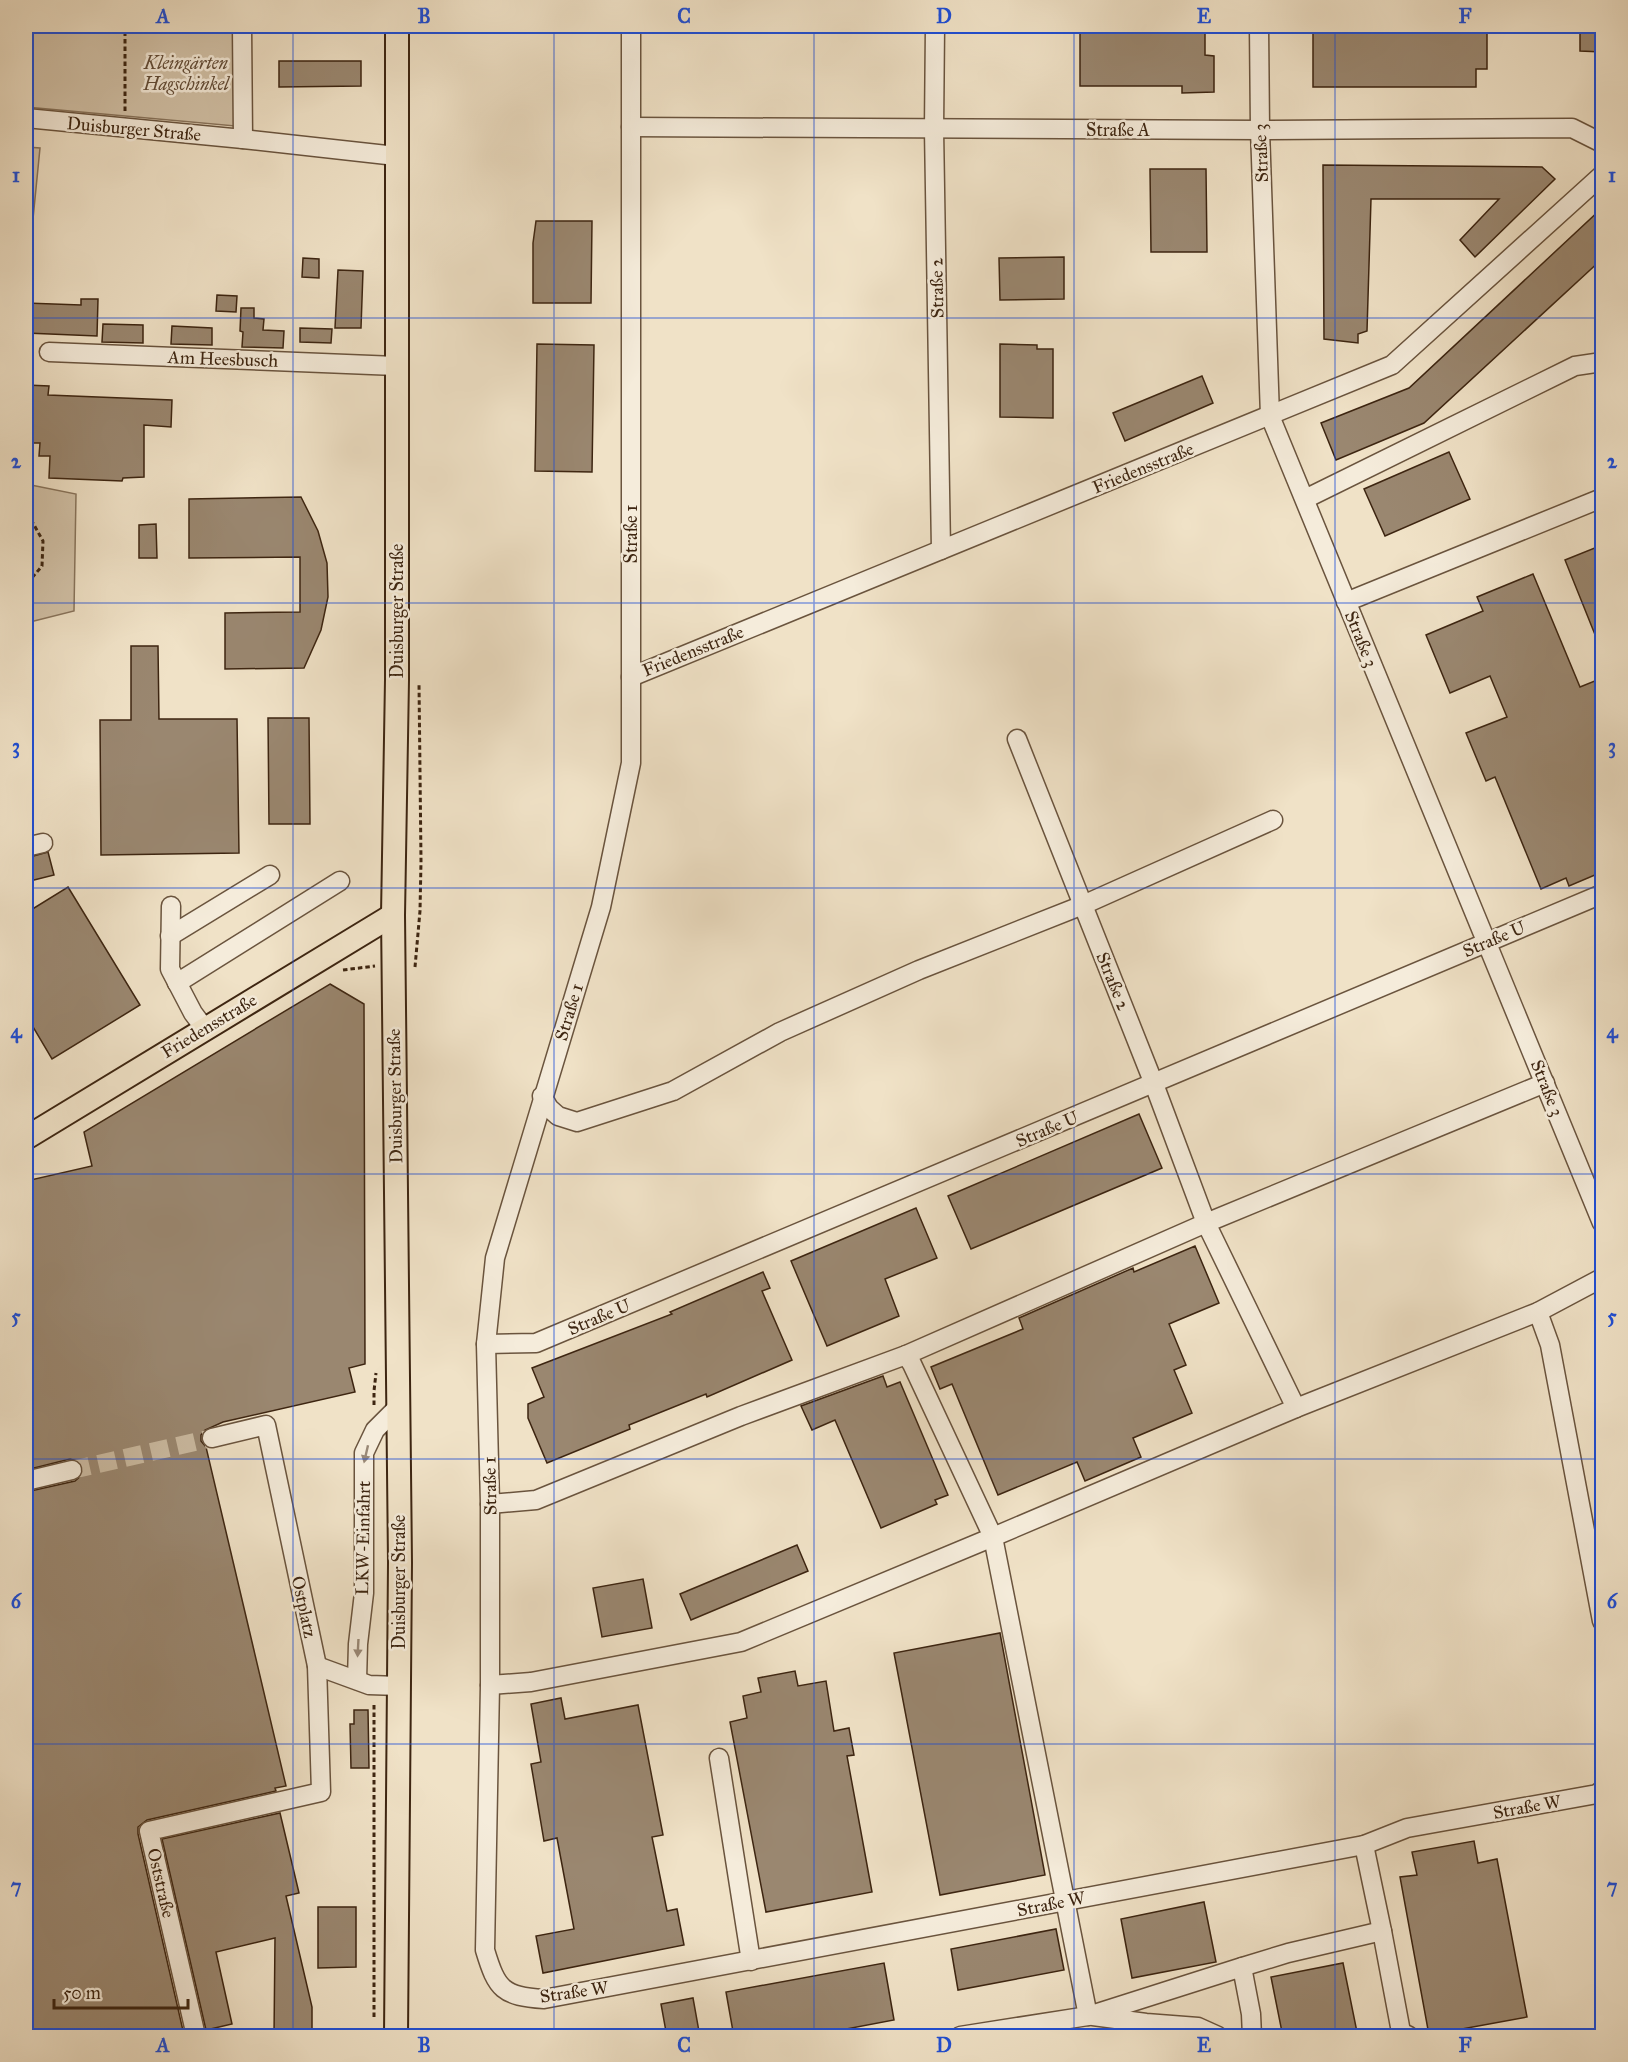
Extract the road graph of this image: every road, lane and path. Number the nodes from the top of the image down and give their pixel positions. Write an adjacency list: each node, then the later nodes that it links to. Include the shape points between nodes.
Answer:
1 (125, 26): 9 (path)
2 (242, 26): 12 (street)
3 (397, 26): 14 (main road, Duisburger Straße)
4 (631, 26): 8 (street, Straße 1)
5 (935, 26): 10 (street, Straße 2)
6 (1259, 26): 11 (street, Straße 3)
7 (26, 118): 9 (street, Duisburger Straße)
8 (631, 127): 10 (street, Straße A); 26 (street, Straße 1)
9 (125, 128): 12 (street, Duisburger Straße)
10 (934, 129): 11 (street, Straße A); 23 (street, Straße 2)
11 (1260, 130): 13 (street, Straße A, via 1572,128); 19 (street, Straße 3)
12 (243, 139): 14 (street, Duisburger Straße)
13 (1602, 142)
14 (396, 156): 18 (main road, Duisburger Straße)
15 (1602, 175): 19 (street, Friedensstraße, via 1392,365)
16 (49, 352): 18 (street, Am Heesbusch)
17 (1602, 362): 21 (street, via 1566,370)
18 (396, 366): 34 (main road, Duisburger Straße)
19 (1270, 416): 21 (street, Straße 3); 23 (street, Friedensstraße)
20 (1602, 498): 25 (street)
21 (1305, 499): 25 (street, Straße 3)
22 (26, 515): 24 (path, via 43,541 42,566)
23 (941, 550): 26 (street, Friedensstraße)
24 (26, 585)
25 (1346, 602): 36 (street, Straße 3)
26 (631, 677): 41 (street, Straße 1, via 631,763 601,907)
27 (1017, 739): 32 (street, Straße 2)
28 (1273, 820): 32 (street)
29 (270, 875): 35 (street)
30 (340, 881): 37 (street)
31 (1602, 894): 36 (street, Straße U)
32 (1083, 905): 40 (street, Straße 2); 41 (street, via 919,970 780,1032 673,1091 577,1122 558,1116)
33 (171, 906): 35 (street)
34 (393, 915): 38 (main road, Friedensstraße); 49 (main road, Duisburger Straße)
35 (170, 936): 37 (street, via 170,969)
36 (1486, 942): 39 (street, Straße 3); 40 (street, Straße U)
37 (177, 983): 38 (street)
38 (205, 1029): 42 (main road, Friedensstraße)
39 (1545, 1083): 43 (street); 44 (street, Straße 3)
40 (1154, 1084): 43 (street, Straße 2); 47 (street, Straße U, via 536,1344)
41 (542, 1096): 47 (street, Straße 1, via 495,1258)
42 (26, 1138)
43 (1206, 1223): 48 (street); 50 (street, Straße 2)
44 (1602, 1223)
45 (1602, 1278): 46 (street)
46 (1538, 1312): 50 (street); 56 (street, via 1550,1345)
47 (486, 1344): 54 (street, Straße 1)
48 (906, 1354): 54 (street, via 536,1500); 55 (street)
49 (398, 1407): 58 (street, LKW-Einfahrt, one-way to 58, via 375,1430 364,1454 364,1593); 60 (main road, Duisburger Straße)
50 (1296, 1408): 55 (street)
51 (212, 1438): 57 (street, Ostplatz, via 266,1425)
52 (72, 1470): 53 (street)
53 (26, 1481)
54 (490, 1504): 59 (street, Straße 1)
55 (993, 1537): 59 (street, via 741,1642 531,1682); 65 (street)
56 (1602, 1621)
57 (317, 1666): 58 (street); 62 (street, Ostplatz)
58 (357, 1680): 60 (street, via 369,1685)
59 (490, 1685): 69 (street, Straße 1, via 485,1950 493,1975)
60 (399, 1686): 72 (main road, Duisburger Straße)
61 (719, 1758): 67 (street)
62 (321, 1792): 71 (street, Oststraße, via 149,1831)
63 (1600, 1792): 64 (street, Straße W, via 1407,1828)
64 (1364, 1845): 65 (street, Straße W); 66 (street)
65 (1066, 1901): 67 (street, Straße W); 70 (street)
66 (1382, 1931): 68 (street); 76 (street, via 1401,2032)
67 (751, 1961): 69 (street, Straße W, via 544,1999 520,1997)
68 (1242, 1967): 70 (street); 75 (street)
69 (504, 1989)
70 (1088, 2016): 73 (street); 74 (street, via 1198,2027)
71 (196, 2037)
72 (396, 2037)
73 (960, 2037)
74 (1218, 2037)
75 (1252, 2037)
76 (1409, 2037)

